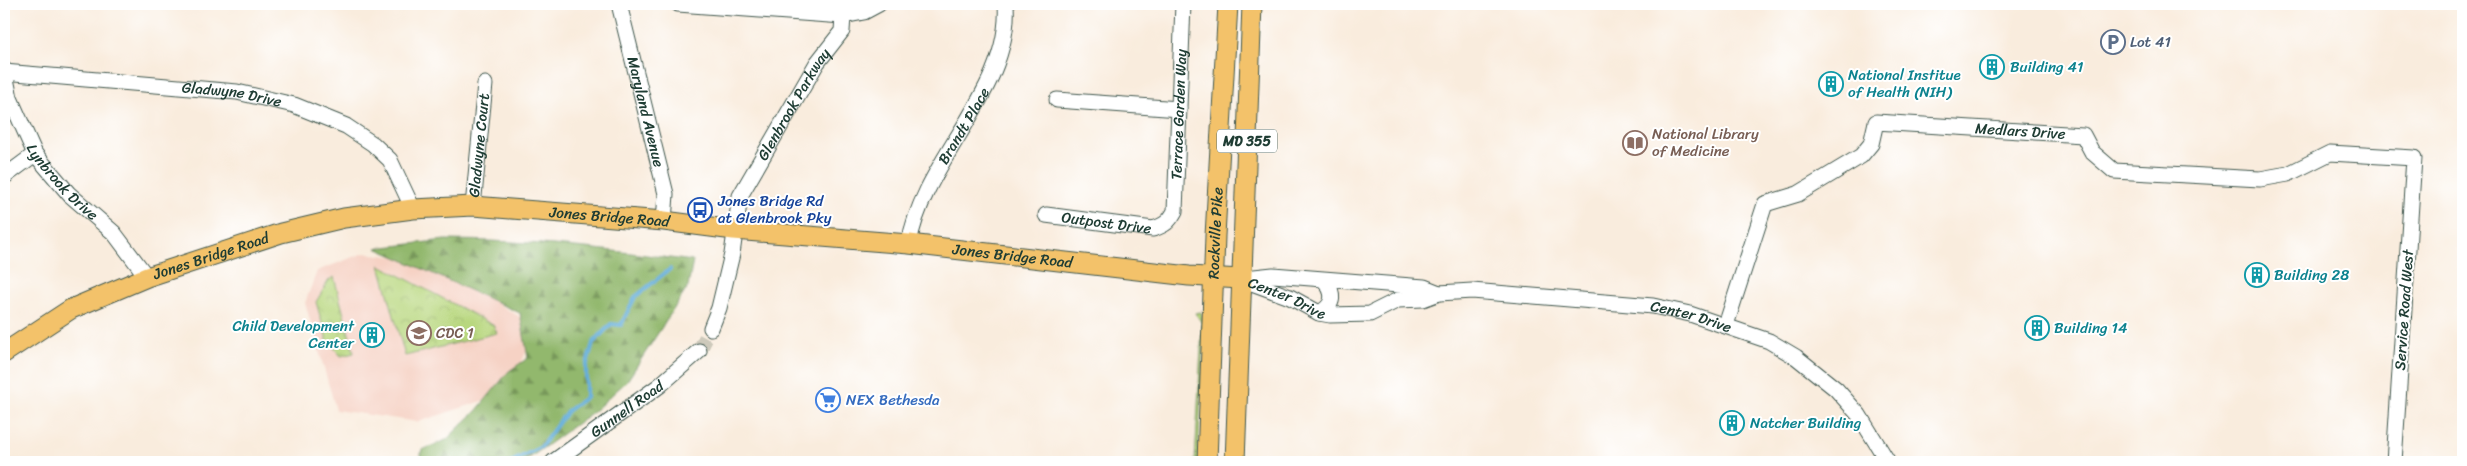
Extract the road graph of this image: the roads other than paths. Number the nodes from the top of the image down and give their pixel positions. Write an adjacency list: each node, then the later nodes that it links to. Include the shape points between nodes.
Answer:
1 (619, 4): 19 (street, Maryland Avenue, via 666,194)
2 (678, 4): 8 (street)
3 (879, 4): 8 (street, via 864,12)
4 (1006, 4): 22 (street, Brandt Place, via 1005,35 993,72 921,201)
5 (1184, 4): 12 (street, Terrace Garden Way)
6 (1228, 4): 23 (main road, Rockville Pike / MD 355)
7 (1252, 4): 25 (main road, Rockville Pike / MD 355)
8 (843, 16): 21 (street, Glenbrook Parkway, via 842,31 818,63 740,196)
9 (4, 71): 13 (street, Lynbrook Drive, via 10,98); 17 (street, Gladwyne Drive, via 237,92 294,105 346,126 374,144 390,160)
10 (485, 84): 16 (street, Gladwyne Court)
11 (1057, 100): 12 (street)
12 (1179, 109): 20 (street, Terrace Garden Way, via 1175,211)
13 (34, 154): 15 (street); 24 (street, Lynbrook Drive, via 68,194 114,234)
14 (2414, 158): 31 (street, Medlars Drive, via 2330,153 2288,174 2260,179 2114,171 2092,152 2083,135 1876,122 1871,144 1860,156 1798,194 1765,204); 39 (street, Service Road West)
15 (4, 177)
16 (473, 206): 17 (main road, Jones Bridge Road); 19 (main road, Jones Bridge Road)
17 (413, 209): 24 (main road, Jones Bridge Road, via 344,218 281,233)
18 (1046, 215): 20 (street, Outpost Drive, via 1153,230)
19 (664, 221): 21 (main road, Jones Bridge Road)
20 (1167, 224)
21 (734, 230): 22 (main road, Jones Bridge Road); 32 (street, Glenbrook Parkway, via 732,254)
22 (909, 244): 23 (main road, Jones Bridge Road)
23 (1214, 277): 25 (main road, Jones Bridge Road); 36 (main road, Rockville Pike / MD 355)
24 (147, 278): 33 (main road, Jones Bridge Road, via 71,309)
25 (1241, 279): 26 (street, Center Drive, via 1273,275); 29 (street, Center Drive, via 1290,297); 37 (main road, Rockville Pike / MD 355)
26 (1324, 280): 27 (street, Center Drive); 29 (street, via 1332,291 1332,302)
27 (1368, 284): 28 (street, Center Drive, via 1424,287); 30 (street, via 1374,296)
28 (1439, 293): 30 (street, Center Drive, via 1423,299 1398,300); 31 (street, Center Drive, via 1488,292 1653,306)
29 (1319, 313): 30 (street, Center Drive, via 1342,316)
30 (1370, 314)
31 (1726, 325): 38 (street, Center Drive, via 1770,341 1820,374 1859,415)
32 (711, 328)
33 (4, 352)
34 (699, 352): 35 (street, Gunnell Road, via 659,386)
35 (553, 462)
36 (1207, 462)
37 (1235, 462)
38 (1888, 462)
39 (2394, 462)

